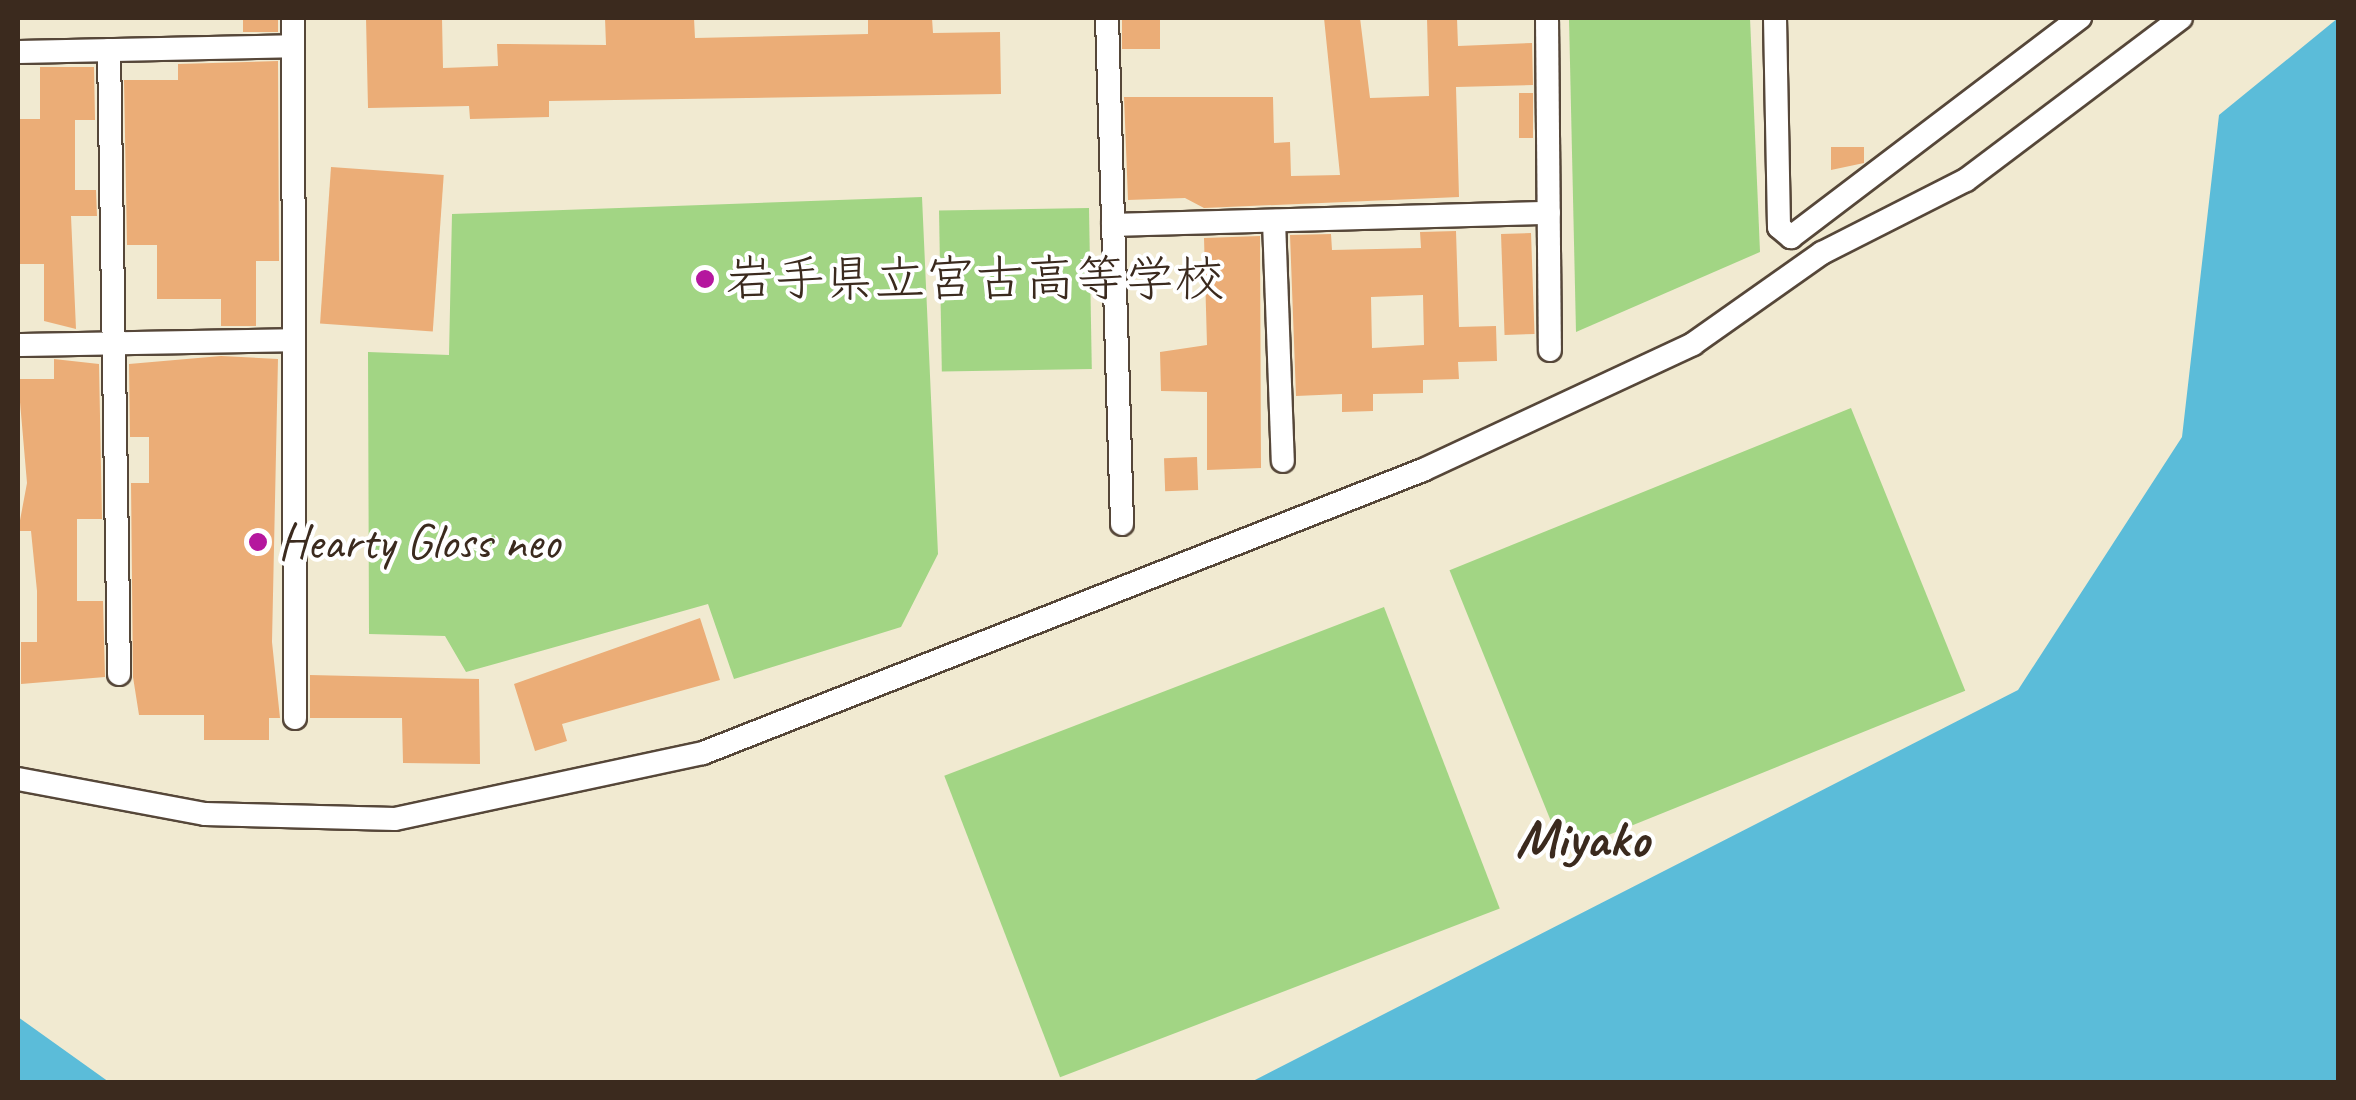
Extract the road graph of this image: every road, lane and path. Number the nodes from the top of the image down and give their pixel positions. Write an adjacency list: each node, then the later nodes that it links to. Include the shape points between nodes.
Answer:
1 (293, 18): 7 (street)
2 (1107, 18): 12 (street)
3 (1547, 18): 10 (street)
4 (1775, 18): 5 (street, via 1779,228 1792,237)
5 (2080, 18)
6 (2181, 18): 21 (street, via 1966,180 1822,252 1693,344 1423,470 702,753 395,820 206,814)
7 (293, 46): 8 (street); 13 (street)
8 (109, 50): 9 (street); 14 (street)
9 (18, 52)
10 (1549, 212): 11 (street); 16 (street)
11 (1274, 221): 12 (street); 17 (street)
12 (1113, 226): 18 (street)
13 (294, 340): 14 (street); 20 (street)
14 (114, 343): 15 (street); 19 (street)
15 (18, 345)
16 (1550, 350)
17 (1283, 461)
18 (1122, 524)
19 (119, 674)
20 (295, 718)
21 (18, 779)

